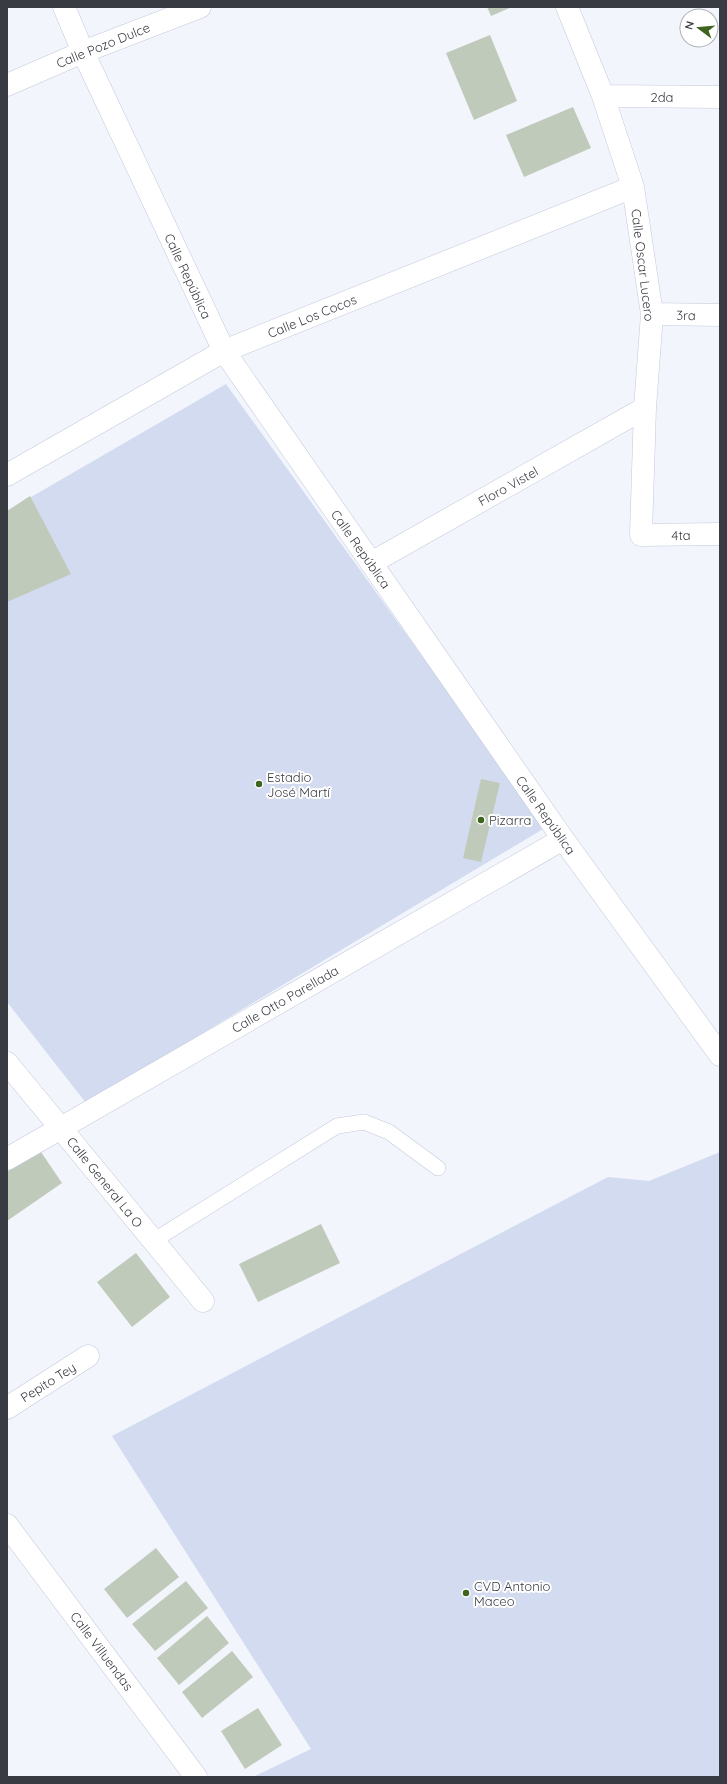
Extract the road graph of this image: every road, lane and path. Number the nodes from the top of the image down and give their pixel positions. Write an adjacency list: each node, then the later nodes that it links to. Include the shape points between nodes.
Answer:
1 (64, 7): 4 (street, Calle República)
2 (200, 7): 4 (street, Calle Pozo Dulce)
3 (567, 7): 6 (street, Calle Oscar Lucero)
4 (83, 52): 5 (street, Calle Pozo Dulce); 11 (street, Calle República)
5 (7, 85)
6 (604, 96): 7 (street, 2da); 8 (street, Calle Oscar Lucero)
7 (720, 97)
8 (633, 188): 9 (street, Calle Oscar Lucero); 11 (street, Calle Los Cocos)
9 (652, 314): 10 (street, 3ra); 12 (street, Calle Oscar Lucero)
10 (720, 315)
11 (224, 351): 13 (street, Calle Los Cocos); 16 (street, Calle República)
12 (645, 408): 15 (street, Calle Oscar Lucero); 16 (street, Floro Vistel)
13 (7, 475)
14 (720, 534): 15 (street, 4ta)
15 (641, 536)
16 (371, 563): 17 (street, Calle República)
17 (563, 839): 18 (street, Calle República); 20 (street, Calle Otto Parellada)
18 (720, 1054)
19 (7, 1063): 20 (street, Calle General La O)
20 (62, 1128): 21 (street, Calle Otto Parellada); 23 (street, Calle General La O)
21 (7, 1159)
22 (438, 1168): 23 (lane, via 389,1132 364,1122 337,1126)
23 (153, 1241): 24 (street, Calle General La O)
24 (203, 1301)
25 (88, 1356): 26 (street, Pepito Tey)
26 (7, 1408)
27 (7, 1525): 28 (street, Calle Villuendas)
28 (196, 1777)

